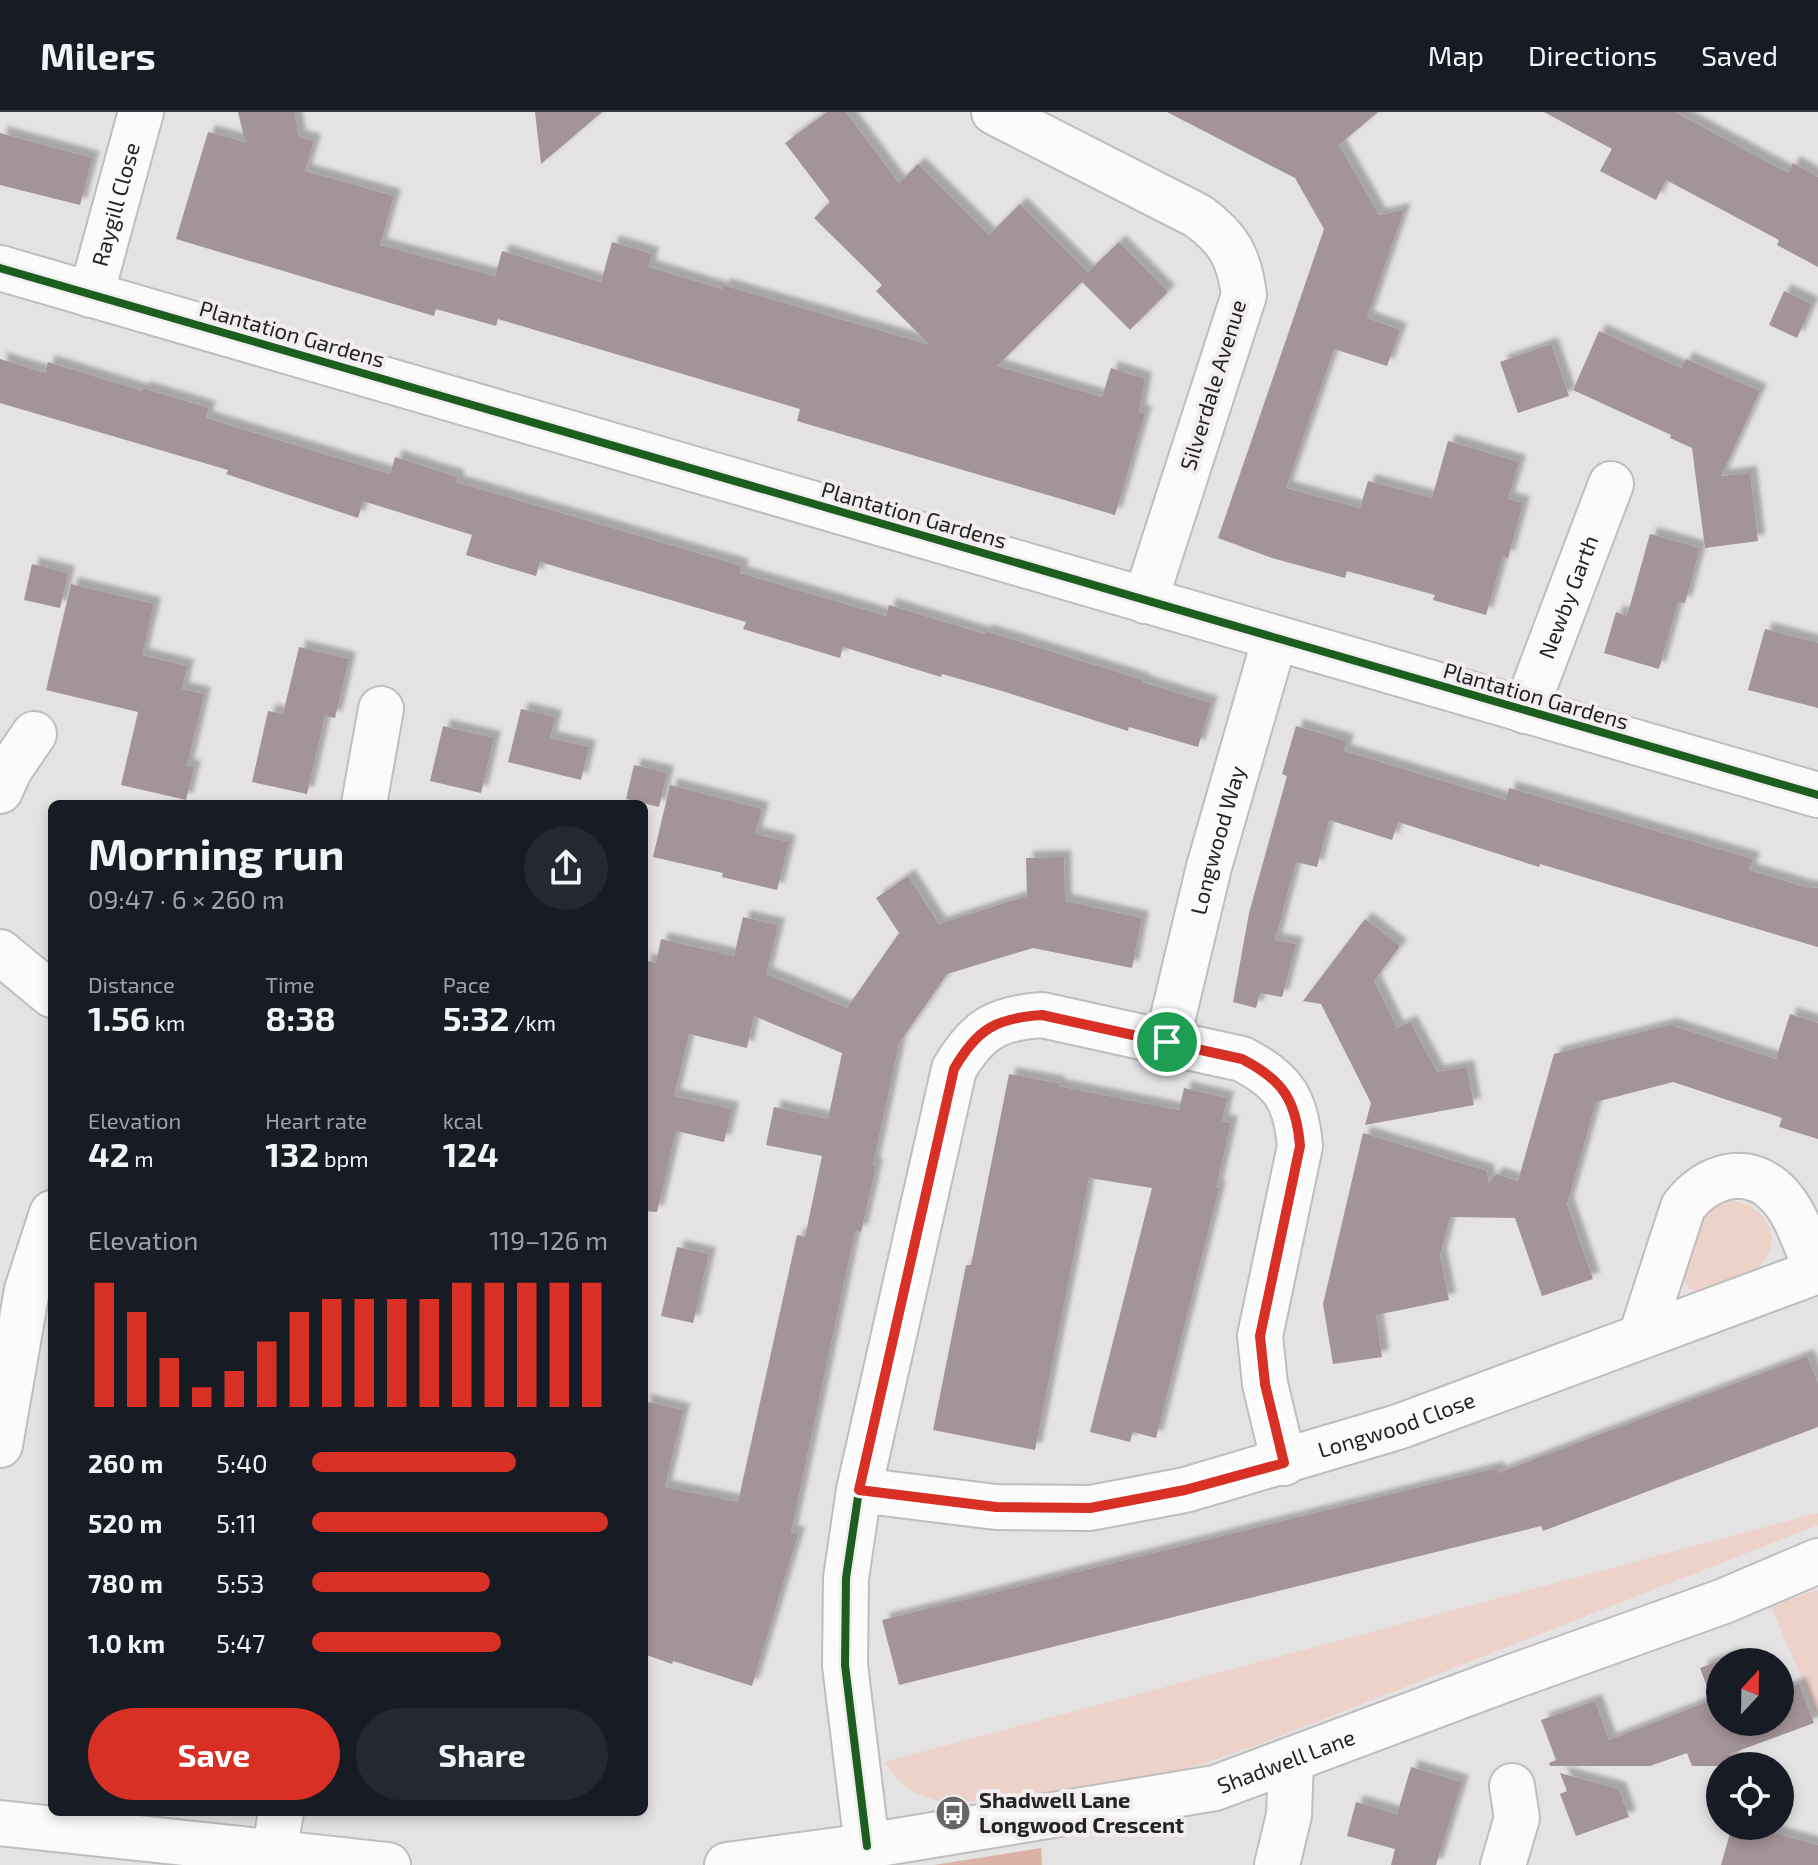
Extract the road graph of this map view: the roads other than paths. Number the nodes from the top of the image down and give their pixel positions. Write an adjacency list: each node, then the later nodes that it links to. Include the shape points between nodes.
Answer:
1 (141, 112): 4 (street, Raygill Close)
2 (994, 112): 6 (street, Silverdale Avenue, via 1198,216 1232,249 1241,271 1244,295)
3 (0, 268): 4 (street, Plantation Gardens)
4 (91, 295): 6 (street, Plantation Gardens)
5 (1611, 484): 9 (street, Newby Garth)
6 (1145, 601): 7 (street, Plantation Gardens)
7 (1275, 638): 9 (street, Plantation Gardens); 16 (street, Longwood Way, via 1209,867)
8 (381, 709): 13 (street)
9 (1525, 711): 12 (street, Plantation Gardens)
10 (34, 734): 11 (street)
11 (0, 791)
12 (1818, 795)
13 (365, 800)
14 (0, 952): 15 (street)
15 (48, 992)
16 (1167, 1042): 21 (street, via 1242,1059 1267,1072 1286,1092 1298,1117 1300,1146 1260,1336 1265,1384); 22 (street, via 1042,1015 1014,1017 988,1027 968,1045 954,1069)
17 (48, 1225): 20 (street, via 27,1290)
18 (1818, 1271): 19 (street, Longwood Close); 19 (street, Longwood Close, via 1777,1193 1745,1176 1709,1182 1683,1207)
19 (1641, 1336): 21 (street, Longwood Close, via 1398,1427)
20 (0, 1445)
21 (1284, 1463): 22 (street, Longwood Close, via 1090,1508 996,1507)
22 (859, 1490): 29 (street, via 846,1578 845,1665)
23 (1818, 1561): 24 (street, Shadwell Lane, via 1724,1601)
24 (1291, 1760): 29 (street, Shadwell Lane, via 1215,1788); 32 (street, via 1289,1815)
25 (1512, 1786): 33 (street, via 1517,1818)
26 (0, 1823): 28 (street)
27 (278, 1833): 28 (street); 30 (street)
28 (212, 1843)
29 (867, 1846): 31 (street, Shadwell Lane)
30 (388, 1865)
31 (727, 1865)
32 (1277, 1865)
33 (1503, 1865)

